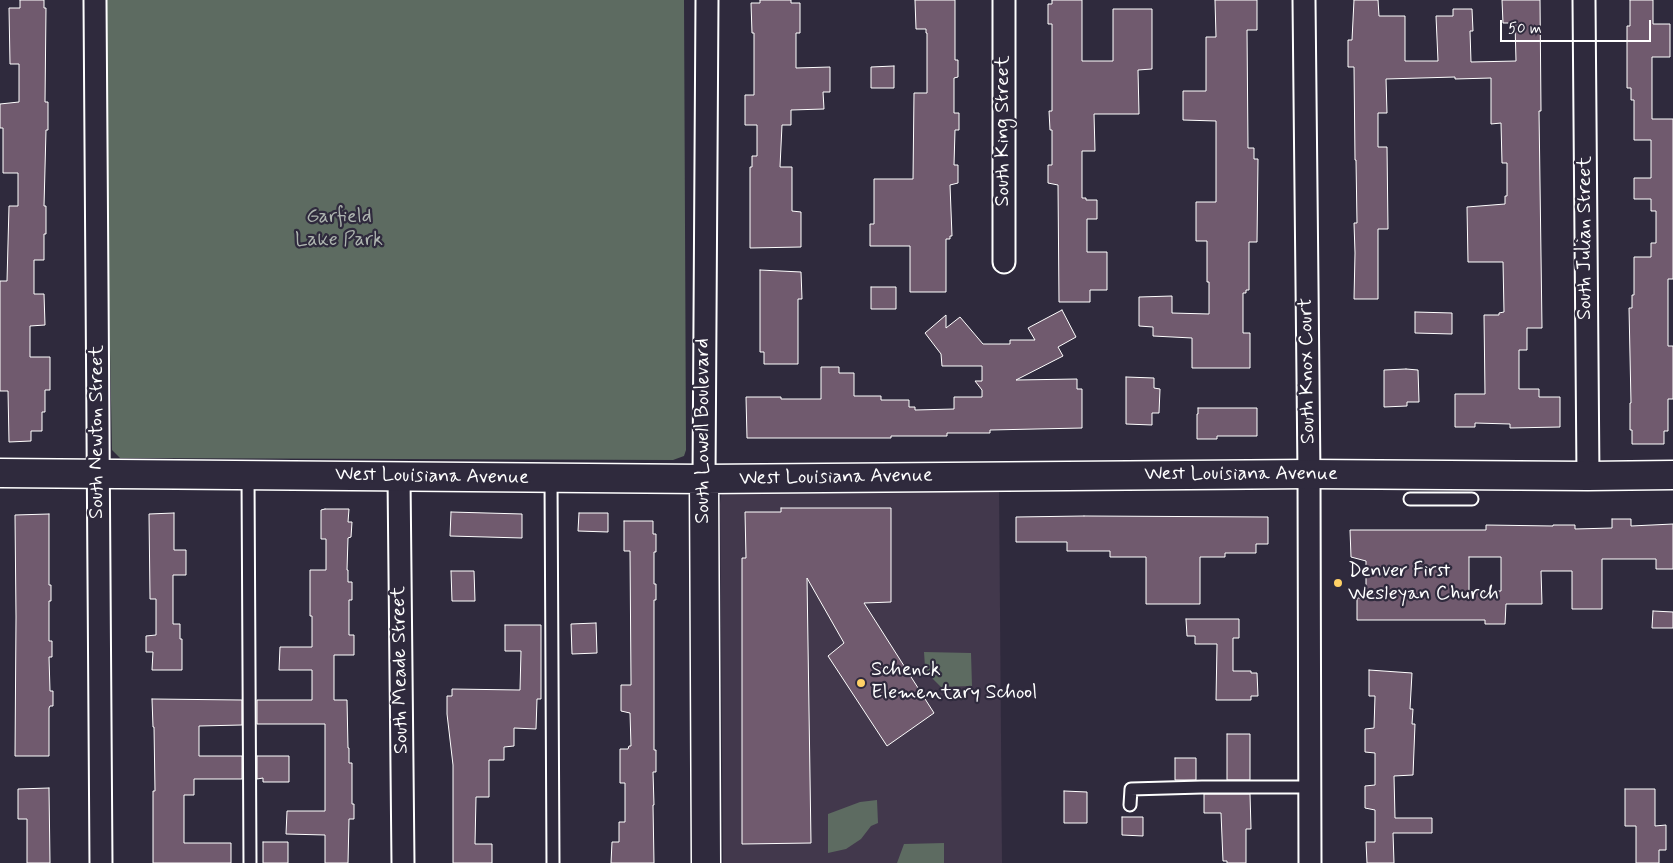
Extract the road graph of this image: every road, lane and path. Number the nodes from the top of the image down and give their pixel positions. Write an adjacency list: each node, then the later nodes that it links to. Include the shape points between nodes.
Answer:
1 (95, 0): 8 (street, South Newton Street)
2 (707, 0): 15 (street, South Lowell Boulevard)
3 (1004, 0): 6 (street, South King Street)
4 (1304, 0): 9 (street, South Knox Court)
5 (1584, 0): 12 (street, South Julian Street)
6 (1004, 262)
7 (0, 473): 8 (street, West Louisiana Avenue)
8 (98, 473): 10 (street, West Louisiana Avenue); 20 (street, South Newton Street)
9 (1309, 474): 12 (street, West Louisiana Avenue); 15 (street, West Louisiana Avenue); 18 (street, South Knox Court)
10 (248, 475): 13 (street, West Louisiana Avenue); 21 (lane)
11 (1673, 475): 12 (street, West Louisiana Avenue)
12 (1588, 476)
13 (399, 477): 14 (street, West Louisiana Avenue); 22 (street, South Meade Street)
14 (551, 478): 15 (street, West Louisiana Avenue); 23 (lane)
15 (704, 479): 24 (street, South Lowell Boulevard)
16 (1410, 499): 17 (lane)
17 (1472, 499)
18 (1310, 787): 19 (lane, via 1131,788); 25 (street, South Knox Court)
19 (1130, 805)
20 (101, 863)
21 (250, 863)
22 (403, 863)
23 (553, 863)
24 (706, 863)
25 (1310, 863)

